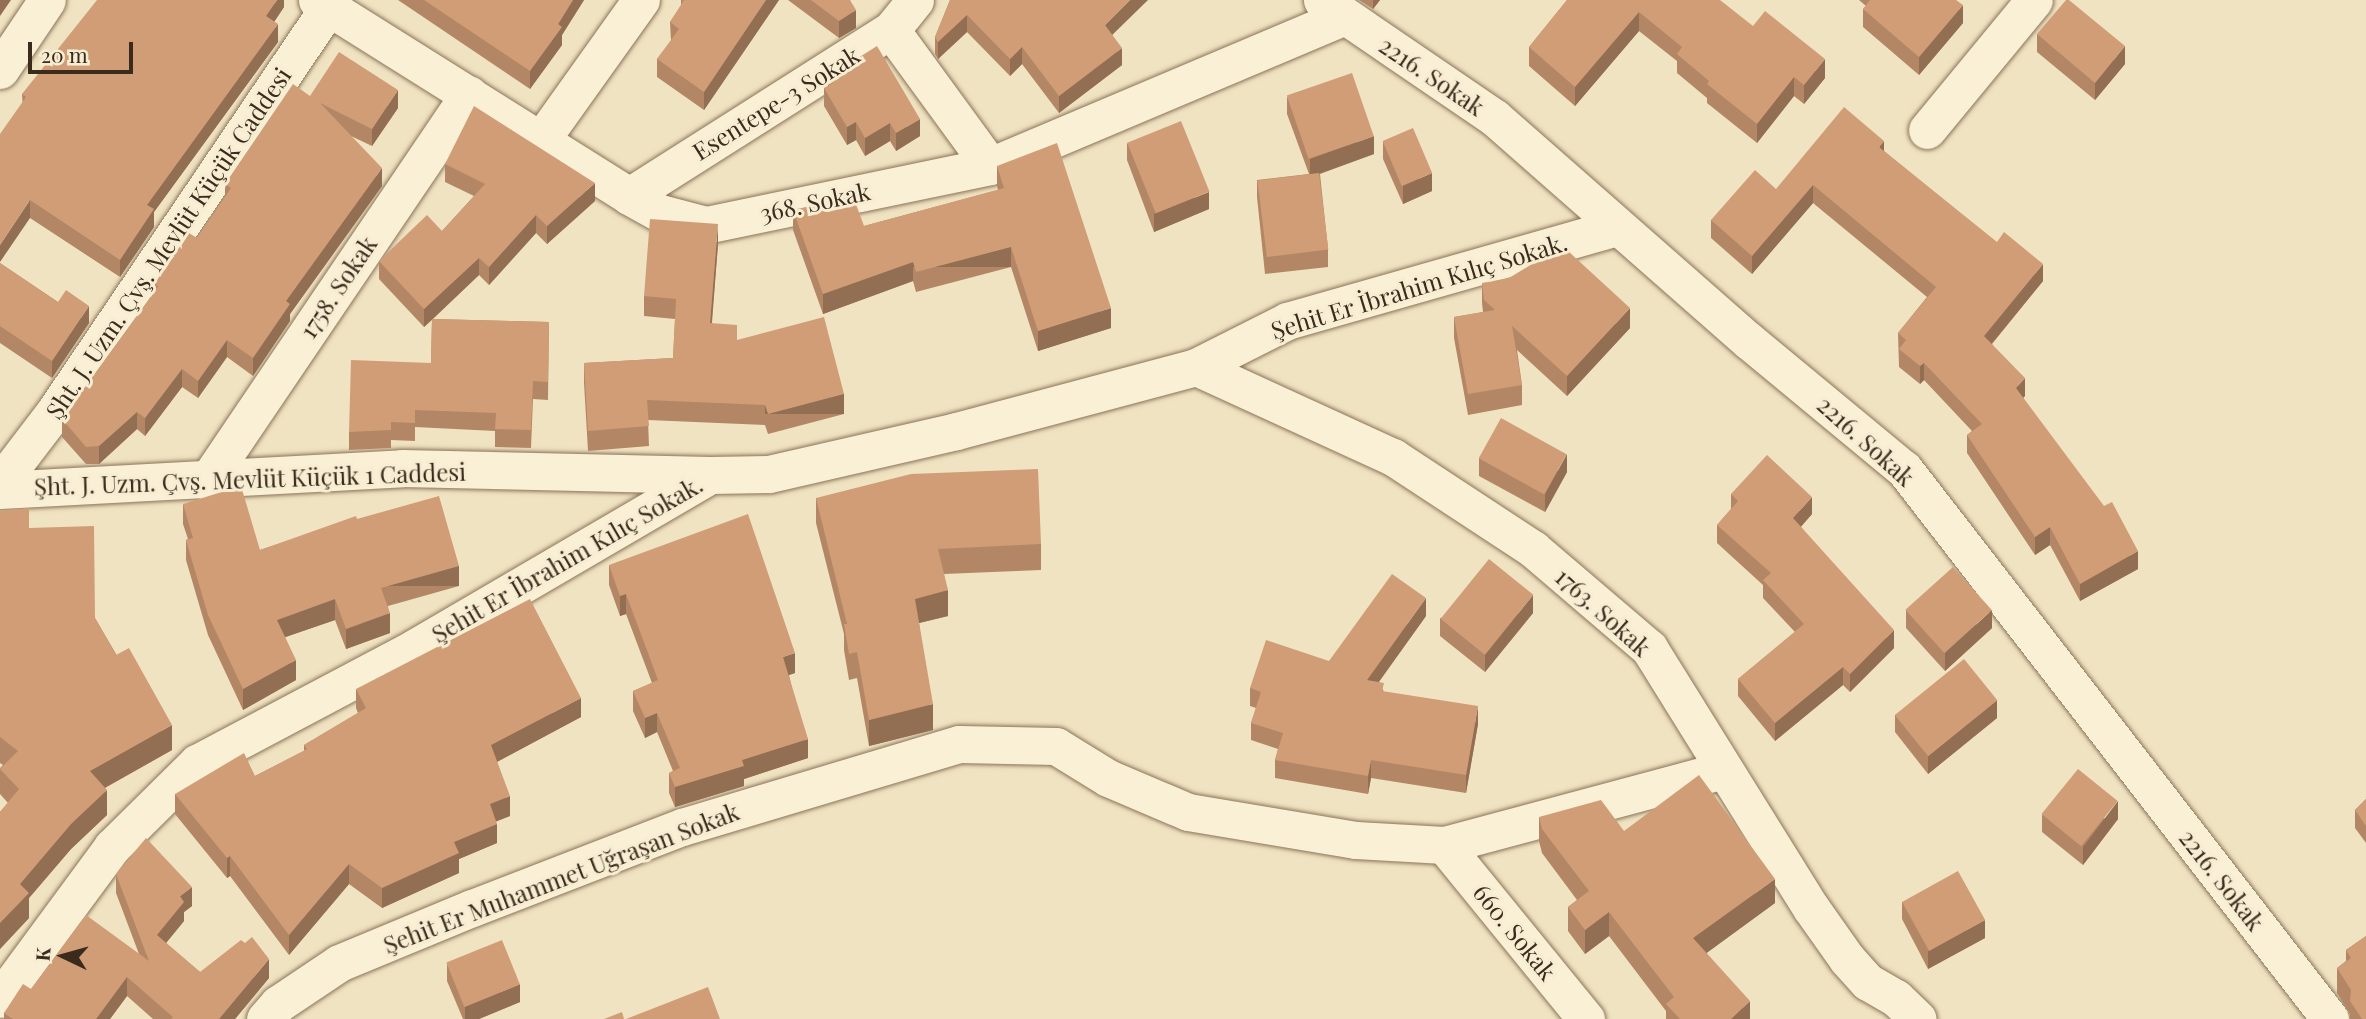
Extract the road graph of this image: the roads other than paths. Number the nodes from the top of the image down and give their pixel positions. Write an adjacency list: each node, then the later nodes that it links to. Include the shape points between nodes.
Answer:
1 (47, 0): 8 (street)
2 (641, 0): 11 (street)
3 (915, 0): 7 (street, Esentepe-3 Sokak)
4 (2034, 0): 10 (street)
5 (326, 2): 9 (street, 368. Sokak); 18 (street, Şht. J. Uzm. Çvş. Mevlüt Küçük Caddesi, via 55,411)
6 (1333, 8): 12 (street, 368. Sokak); 14 (street, 2216. Sokak, via 1495,118)
7 (891, 30): 12 (street); 13 (street, Esentepe-3 Sokak)
8 (0, 70)
9 (469, 94): 11 (street, 368. Sokak); 17 (street, 1758. Sokak)
10 (1927, 130)
11 (541, 140): 13 (street, 368. Sokak)
12 (990, 166): 13 (street, 368. Sokak, via 706,225 660,213)
13 (629, 197)
14 (1617, 226): 15 (street, Şehit Er İbrahim Kılıç Sokak., via 1287,321); 26 (street, 2216. Sokak, via 1904,469)
15 (1196, 367): 16 (street, Şehit Er İbrahim Kılıç Sokak., via 956,431 782,471); 20 (street, 1763. Sokak, via 1393,457 1533,549 1649,648)
16 (710, 475): 17 (street, Şht. J. Uzm. Çvş. Mevlüt Küçük 1 Caddesi, via 402,468); 22 (street, Şehit Er İbrahim Kılıç Sokak., via 414,648 197,763 112,847)
17 (207, 481): 19 (street, Şht. J. Uzm. Çvş. Mevlüt Küçük 1 Caddesi)
18 (0, 483)
19 (0, 490)
20 (1724, 770): 21 (street, Şehit Er Muhammet Uğraşan Sokak); 25 (street, 1763. Sokak, via 1847,959 1868,982 1896,998)
21 (1444, 845): 23 (street, Şehit Er Muhammet Uğraşan Sokak, via 1356,841 1188,811 1108,778 1056,747 959,744 682,827 472,908 339,963 278,1004); 24 (street, 660. Sokak)
22 (0, 999)
23 (265, 1019)
24 (1586, 1019)
25 (1918, 1019)
26 (2330, 1019)

